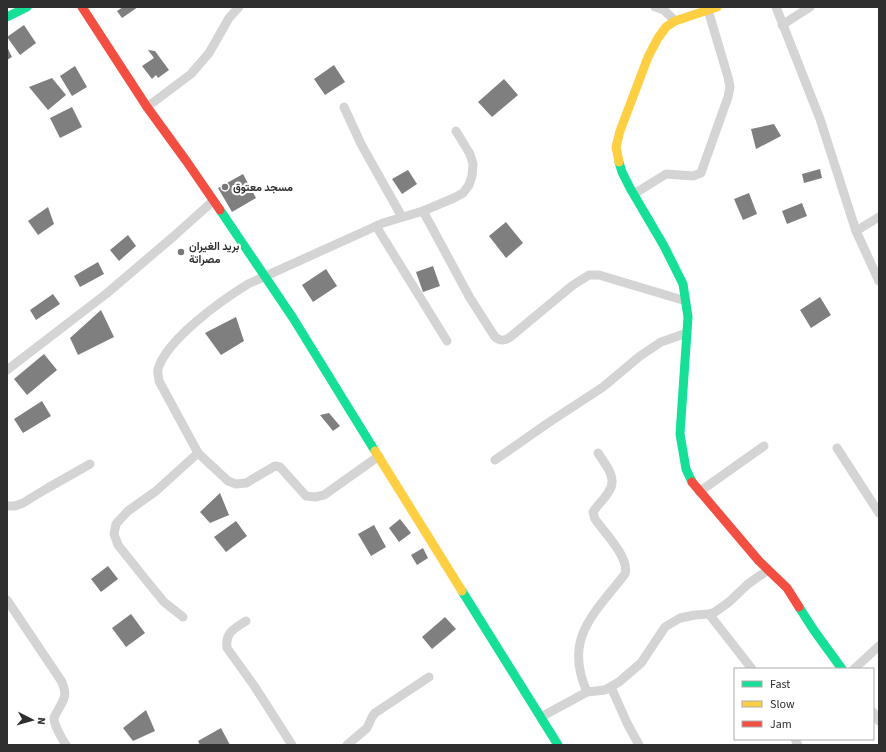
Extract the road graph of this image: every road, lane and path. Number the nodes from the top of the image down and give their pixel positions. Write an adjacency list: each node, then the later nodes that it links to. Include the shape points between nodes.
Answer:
1 (27, 7): 8 (street)
2 (82, 7): 11 (street)
3 (239, 7): 11 (street, via 229,18 209,53 191,74)
4 (655, 7): 9 (street, via 664,10)
5 (776, 7): 10 (street)
6 (810, 7): 10 (street)
7 (712, 8): 9 (street); 14 (street, via 730,87 702,170 700,174 693,176 666,174)
8 (7, 17)
9 (675, 21): 14 (street, via 666,27 653,46 618,138 616,147 619,163)
10 (782, 25): 20 (street, via 820,119)
11 (147, 107): 15 (street)
12 (344, 107): 18 (street)
13 (456, 131): 16 (street, via 473,164 469,185 463,193)
14 (634, 194): 23 (street, via 677,270)
15 (213, 200): 21 (street); 26 (street, via 106,294)
16 (423, 211): 18 (street); 23 (street, via 470,298 498,340 509,338 573,285 589,276 599,275)
17 (879, 216): 20 (street)
18 (402, 217): 19 (street)
19 (376, 226): 21 (street); 25 (street)
20 (856, 231): 22 (street)
21 (264, 275): 29 (street, via 230,295 184,333 162,360 158,370 159,381); 31 (street, via 316,353)
22 (879, 281)
23 (686, 301): 24 (street)
24 (687, 333): 32 (street, via 661,342 640,356 603,388); 34 (street, via 680,434 686,469)
25 (447, 341)
26 (7, 370)
27 (764, 446): 34 (street)
28 (837, 448): 36 (street)
29 (198, 453): 31 (street, via 228,481 236,484 246,483 275,466 280,467 306,496 315,497 324,495); 40 (street, via 156,491 128,511 116,524 114,534 118,545 164,602)
30 (598, 453): 48 (street, via 611,474 612,482 610,490 593,512 595,519 624,559 626,571 593,614 580,641 579,668)
31 (379, 456): 49 (street)
32 (495, 460)
33 (90, 464): 35 (street, via 23,503)
34 (699, 492): 37 (street)
35 (7, 506)
36 (879, 513)
37 (768, 570): 39 (street); 44 (street, via 787,588)
38 (7, 600): 50 (street, via 62,682 65,698 54,720)
39 (709, 614): 43 (street); 47 (street, via 686,616 669,624 641,663)
40 (183, 617)
41 (246, 621): 51 (street, via 228,634 226,648 268,706)
42 (879, 646): 45 (street)
43 (751, 668)
44 (841, 668)
45 (855, 668)
46 (429, 677): 52 (street, via 375,713 367,728)
47 (611, 687): 48 (street); 54 (street)
48 (587, 692): 49 (street)
49 (541, 717): 53 (street)
50 (66, 745)
51 (292, 745)
52 (347, 745)
53 (558, 745)
54 (639, 745)

